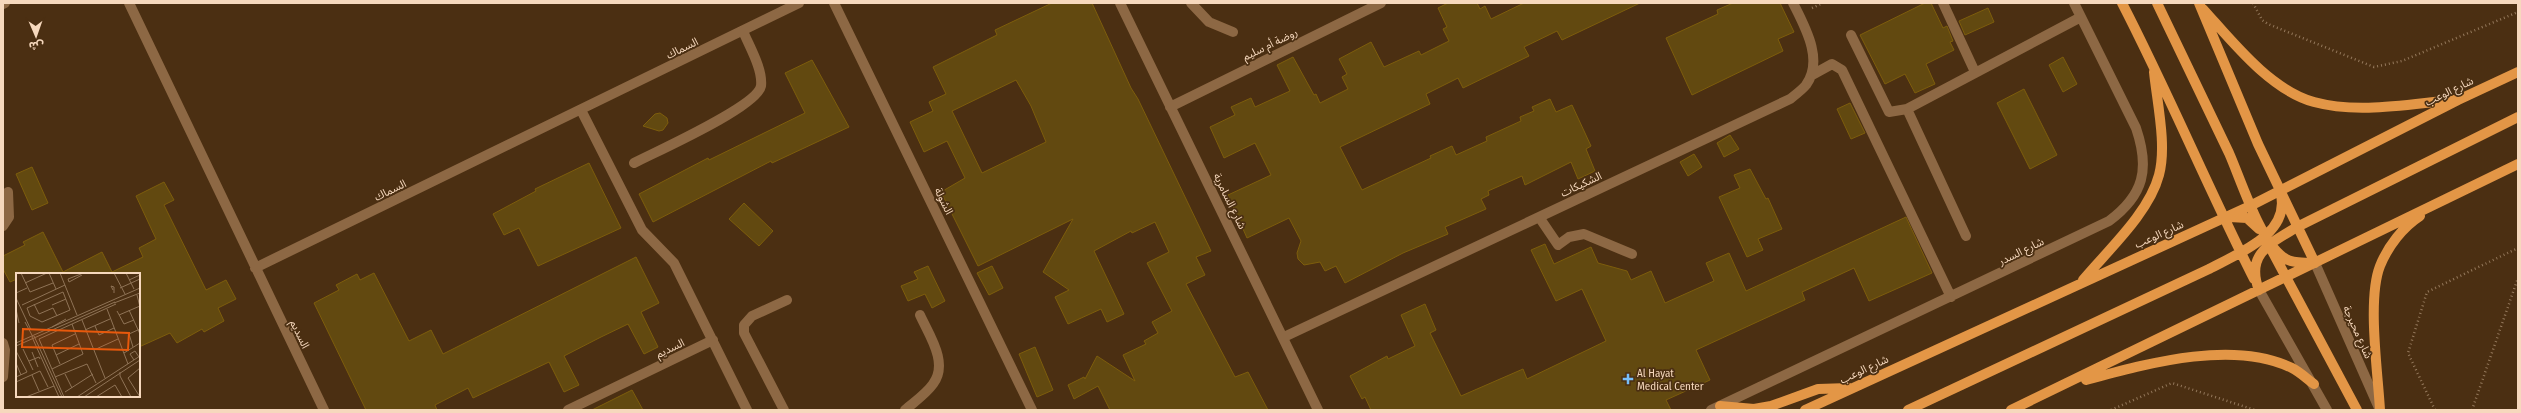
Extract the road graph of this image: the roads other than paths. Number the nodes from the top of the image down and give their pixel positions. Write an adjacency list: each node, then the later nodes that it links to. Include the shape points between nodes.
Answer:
1 (129, 3): 41 (street)
2 (799, 3): 14 (street, السماك)
3 (834, 3): 61 (street, الشولة)
4 (1120, 3): 22 (street, شارع السامرية)
5 (1191, 3): 15 (street, via 1209,22)
6 (1381, 3): 22 (street, روضة أم سليم)
7 (1793, 3): 20 (street, via 1812,46)
8 (1943, 3): 18 (street)
9 (2074, 3): 13 (street, شارع السدر)
10 (2122, 3): 17 (main road)
11 (2157, 3): 31 (main road, via 2229,155)
12 (2201, 6): 21 (main road, via 2265,74 2312,102 2353,108); 28 (main road)
13 (2081, 17): 18 (street); 45 (street, شارع السدر, via 2136,128 2142,148 2143,170 2138,190 2126,208 2109,221)
14 (743, 31): 24 (street, السماك); 26 (street, via 758,72 760,86 756,96 736,111)
15 (1233, 32)
16 (1851, 35): 23 (street, via 1889,112)
17 (2154, 64): 33 (main road); 43 (main road, via 2159,123 2159,174 2153,192 2143,208)
18 (1975, 72): 23 (street)
19 (2518, 72): 21 (main road, شارع الوعب)
20 (1812, 74): 32 (street, الشكيكات, via 1806,86 1790,99); 45 (street, via 1832,64 1842,70)
21 (2458, 100): 28 (main road, شارع الوعب)
22 (1170, 107): 48 (street, شارع السامرية)
23 (1907, 109): 36 (street)
24 (581, 110): 41 (street, السماك); 49 (street, via 642,230 674,263)
25 (2518, 117): 35 (main road)
26 (634, 163)
27 (2518, 164): 30 (main road)
28 (2280, 191): 31 (main road, شارع الوعب); 35 (main road); 37 (main road, via 2283,204 2281,216)
29 (8, 192): 34 (street, via 9,217)
30 (2443, 200): 40 (main road); 68 (main road, via 2417,218 2403,232 2390,247 2380,267 2374,304)
31 (2250, 206): 33 (main road, شارع الوعب); 37 (main road)
32 (1539, 217): 39 (street, via 1558,245 1569,237 1584,234); 48 (street, الشكيكات)
33 (2223, 218): 37 (main road, via 2247,218 2255,223); 38 (main road); 43 (main road, شارع الوعب)
34 (3, 226)
35 (2297, 227): 37 (main road); 40 (main road)
36 (1966, 236)
37 (2267, 240): 38 (main road); 40 (main road, via 2288,260); 42 (main road); 44 (main road, via 2255,269)
38 (2240, 252): 44 (main road); 64 (main road, via 2209,269)
39 (1632, 254)
40 (2314, 263): 42 (main road); 68 (street, شارع محيرجة)
41 (256, 268): 56 (street, السديم)
42 (2285, 277): 44 (main road); 67 (main road)
43 (2081, 283): 54 (main road, شارع الوعب)
44 (2259, 290): 52 (street); 53 (main road)
45 (1951, 298): 55 (street, شارع السدر)
46 (787, 300): 59 (street, via 752,316 744,325 744,333)
47 (920, 315): 60 (street, via 939,355 937,374 933,384)
48 (1284, 337): 62 (street, شارع السامرية)
49 (713, 340): 57 (street, السديم); 58 (street)
50 (3, 343): 51 (street)
51 (3, 377)
52 (2314, 384): 53 (main road, via 2293,369 2273,361 2252,357 2206,356 2165,360); 66 (street)
53 (2065, 385): 65 (main road)
54 (1851, 388): 55 (main road, via 1818,389 1771,406 1754,409); 63 (main road, شارع الوعب)
55 (1716, 408)
56 (324, 410)
57 (568, 410)
58 (747, 410)
59 (784, 410)
60 (905, 410)
61 (1032, 410)
62 (1318, 410)
63 (1805, 410)
64 (1908, 410)
65 (2011, 410)
66 (2327, 410)
67 (2356, 410)
68 (2380, 410)

